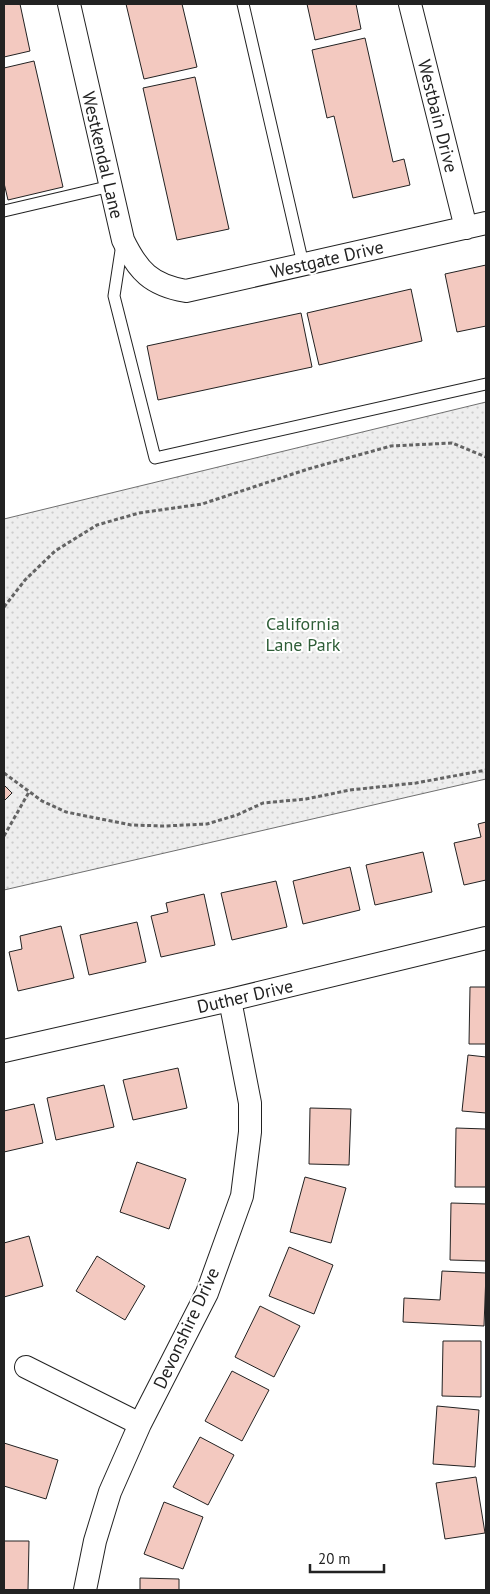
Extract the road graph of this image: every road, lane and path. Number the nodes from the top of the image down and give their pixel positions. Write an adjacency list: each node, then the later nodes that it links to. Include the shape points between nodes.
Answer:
1 (69, 4): 4 (street, Westkendal Lane)
2 (243, 4): 8 (lane)
3 (410, 4): 6 (street, Westbain Drive)
4 (111, 186): 5 (lane); 7 (street, Westkendal Lane)
5 (4, 211)
6 (476, 225): 8 (street, Westgate Drive)
7 (123, 240): 9 (street, Westkendal Lane, via 132,261 146,276); 10 (lane, via 114,296 156,458)
8 (303, 264): 9 (street, Westgate Drive, via 186,291)
9 (167, 288)
10 (486, 384)
11 (486, 457): 12 (path, via 452,442 391,446 202,504 139,513 97,525 55,551 25,580)
12 (4, 607)
13 (486, 770): 15 (path, via 416,783 263,803 207,824 130,825 100,820 66,812)
14 (4, 773): 15 (path)
15 (29, 792): 16 (path)
16 (4, 836)
17 (486, 938): 18 (street, Duther Drive)
18 (230, 1000): 19 (street, Duther Drive); 21 (street, Devonshire Drive, via 250,1103 242,1196 206,1293)
19 (4, 1051)
20 (26, 1367): 21 (street)
21 (140, 1424): 22 (street, Devonshire Drive, via 110,1492)
22 (85, 1590)

